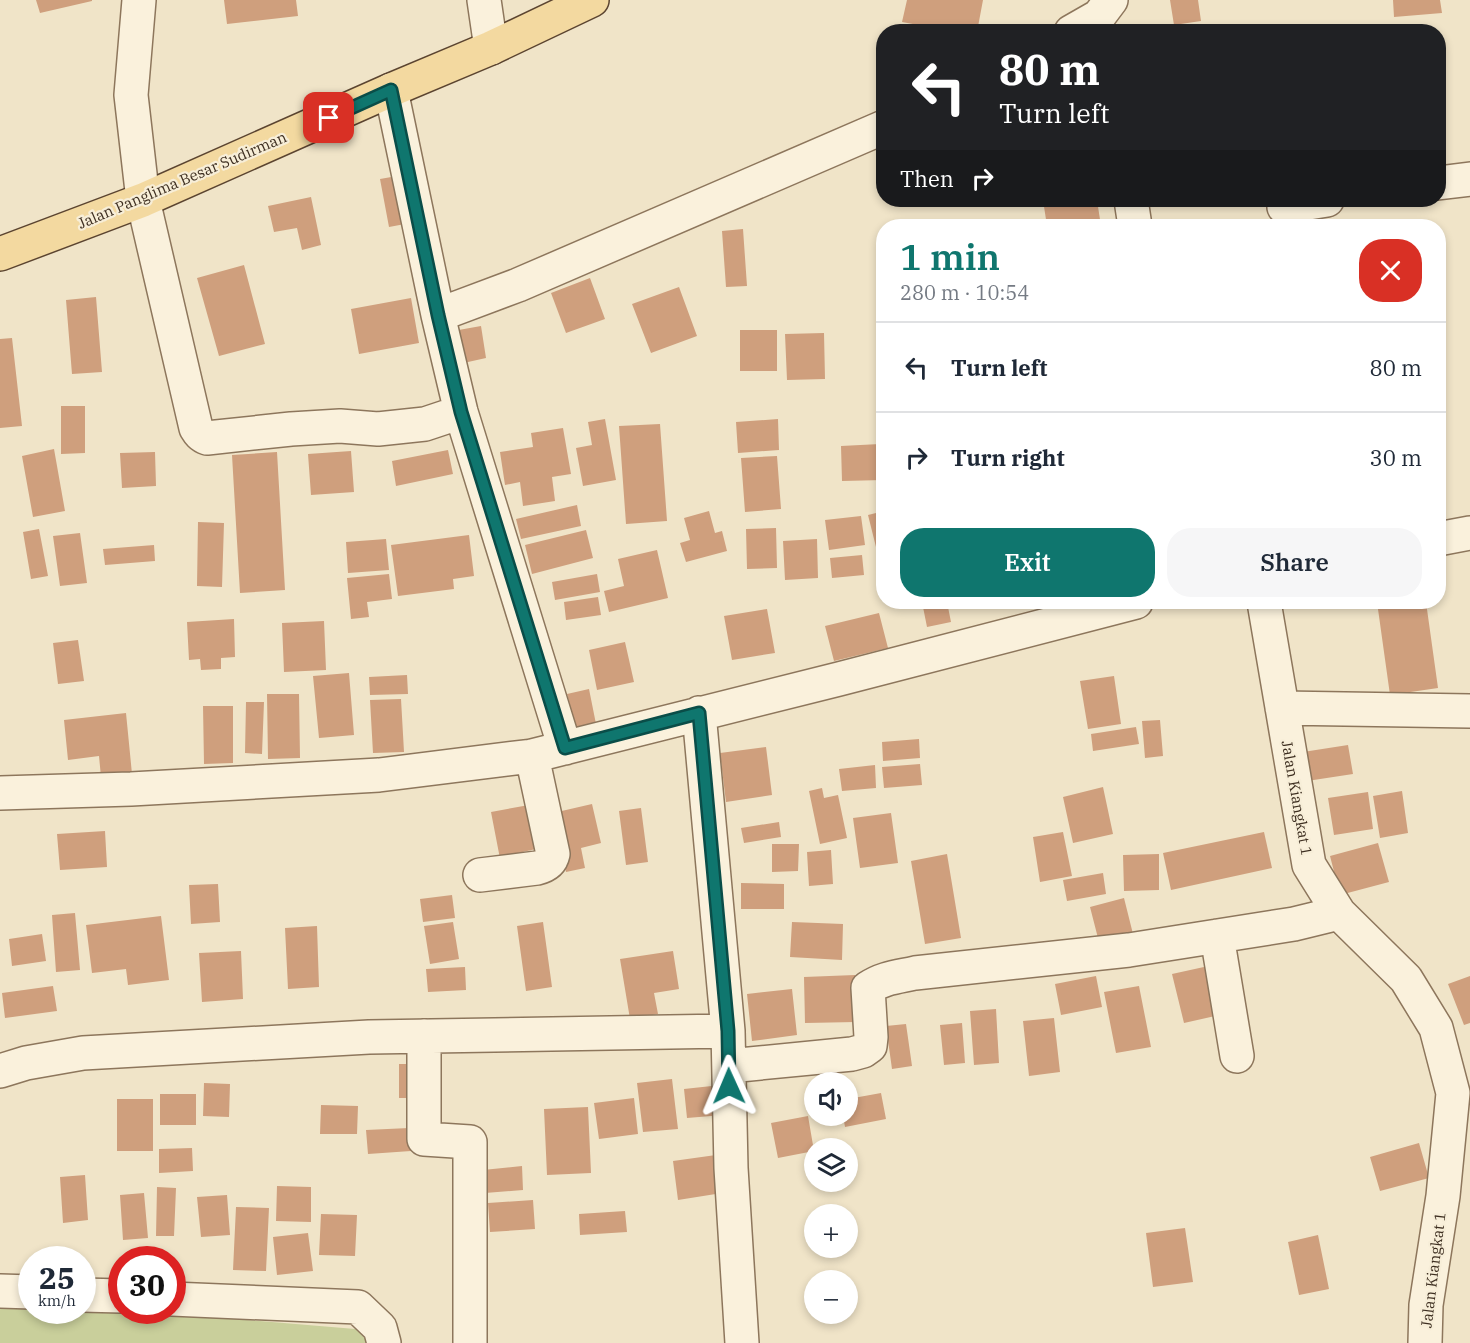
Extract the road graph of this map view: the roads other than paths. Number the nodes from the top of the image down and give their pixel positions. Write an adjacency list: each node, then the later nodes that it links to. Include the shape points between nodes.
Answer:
1 (139, 0): 9 (street, via 131,94)
2 (484, 0): 4 (street)
3 (592, 0): 4 (main road, Jalan Panglima Besar Sudirman)
4 (491, 48): 5 (main road, Jalan Panglima Besar Sudirman)
5 (391, 90): 9 (main road, Jalan Panglima Besar Sudirman); 11 (street)
6 (876, 130): 11 (street, via 518,285)
7 (1470, 179): 8 (street)
8 (1446, 182)
9 (143, 200): 10 (main road, Jalan Panglima Besar Sudirman); 12 (street, via 196,428 202,436 340,426 378,429 425,424)
10 (0, 254)
11 (438, 315): 12 (street)
12 (461, 412): 20 (street)
13 (1470, 533): 14 (street)
14 (1446, 538)
15 (1109, 609): 19 (street)
16 (1265, 609): 17 (street, Jalan Kiangkat 1)
17 (1282, 708): 18 (street); 24 (street, Jalan Kiangkat 1, via 1309,865)
18 (1470, 711)
19 (699, 713): 20 (street); 26 (street)
20 (565, 748): 21 (street)
21 (532, 756): 22 (street, via 379,775); 23 (street, via 552,860 537,868)
22 (0, 793)
23 (480, 875)
24 (1339, 913): 25 (street); 37 (street, Jalan Kiangkat 1, via 1406,979 1436,1028 1452,1093 1443,1196 1426,1305)
25 (1217, 936): 28 (street); 29 (street, via 888,978 868,988 871,1037 870,1046 863,1051)
26 (728, 1031): 27 (street); 29 (street)
27 (424, 1036): 30 (street, via 83,1053); 35 (street, via 424,1140 470,1142)
28 (1237, 1056)
29 (729, 1066): 36 (street)
30 (0, 1071)
31 (0, 1291): 32 (street)
32 (18, 1292)
33 (186, 1300): 34 (street, via 358,1307 380,1328)
34 (384, 1343)
35 (471, 1343)
36 (742, 1343)
37 (1425, 1343)

